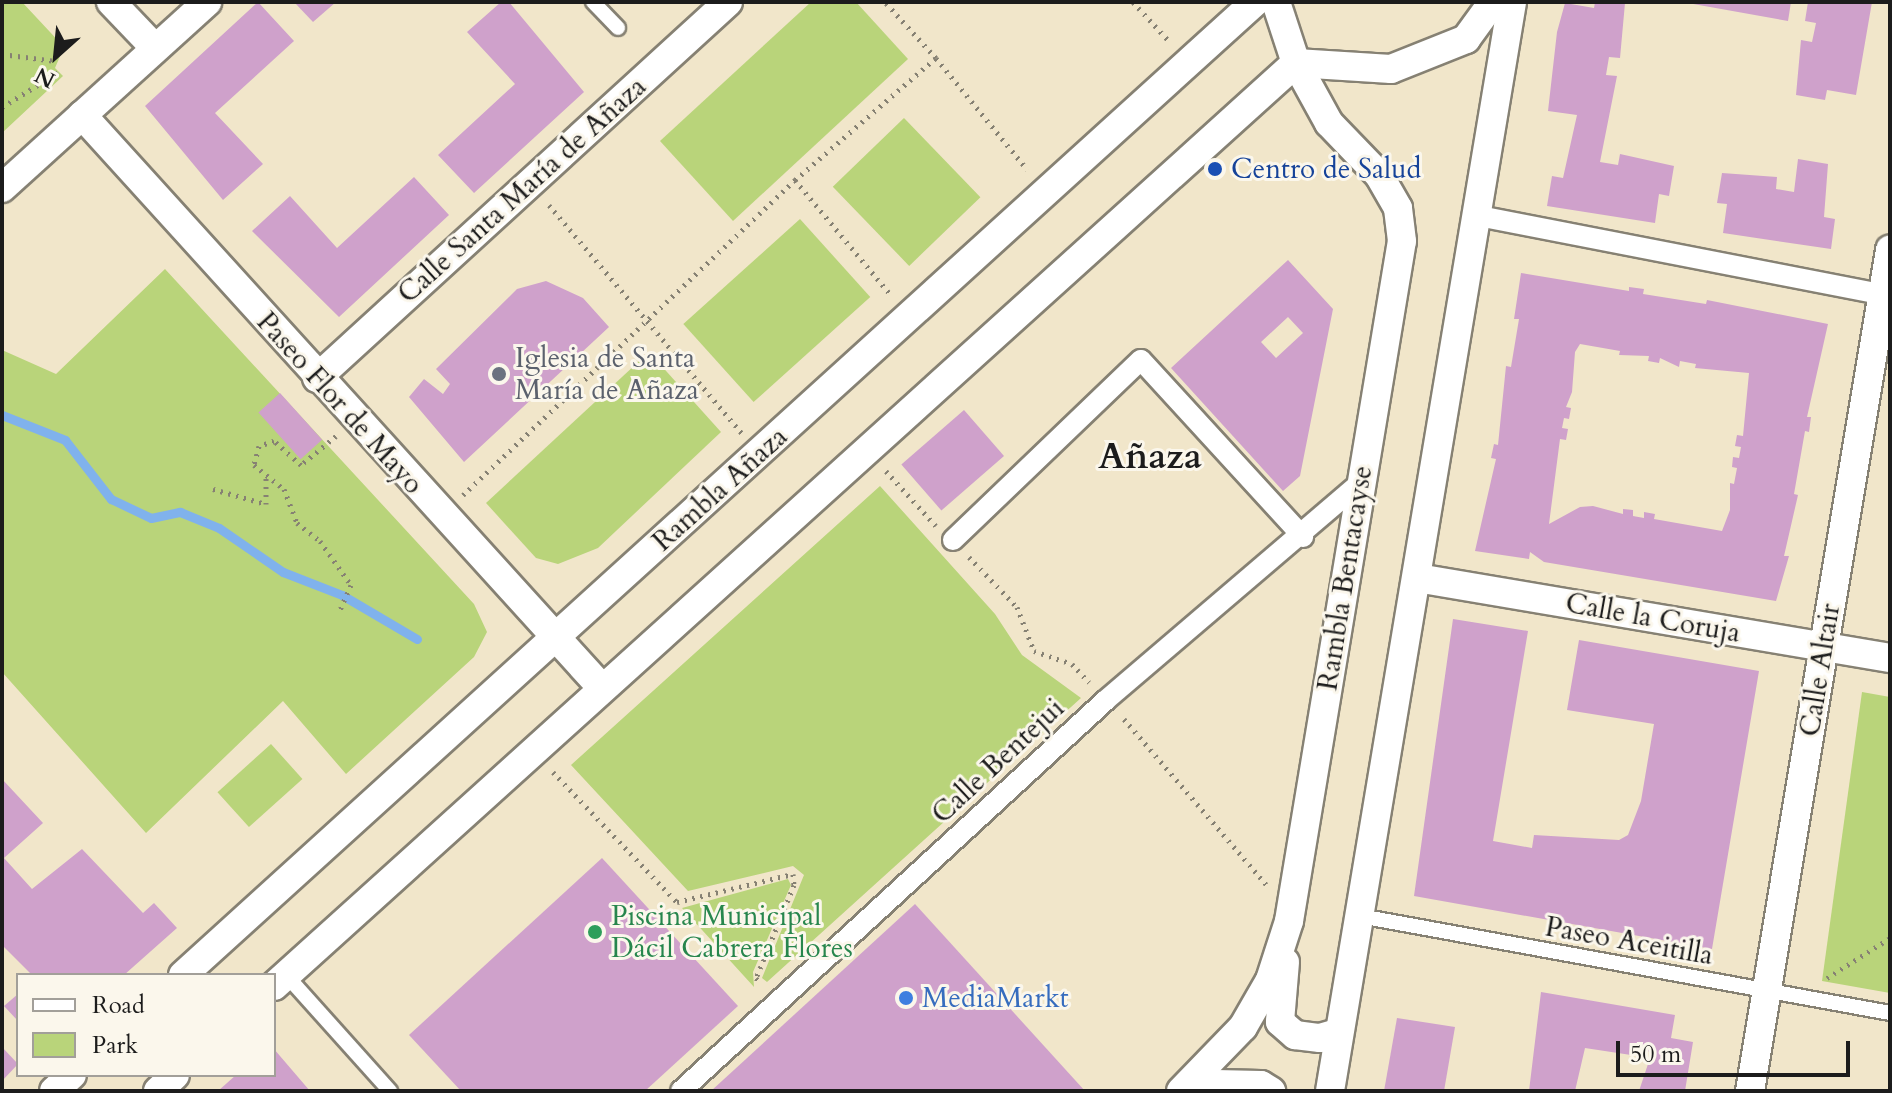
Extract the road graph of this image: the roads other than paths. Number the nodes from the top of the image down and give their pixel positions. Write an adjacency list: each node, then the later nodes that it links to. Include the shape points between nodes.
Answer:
1 (111, 2): 10 (street)
2 (207, 2): 10 (street)
3 (593, 2): 9 (lane)
4 (728, 2): 17 (street, Calle Santa María de Añaza)
5 (1255, 2): 22 (street, Rambla Añaza)
6 (1276, 2): 11 (street, Rambla Bentacayse)
7 (1493, 2): 11 (street, via 1466,39 1391,69)
8 (1512, 2): 14 (street)
9 (618, 28)
10 (155, 48): 12 (street)
11 (1296, 63): 18 (street, Rambla Bentacayse, via 1329,123 1379,175 1398,208 1402,241); 25 (street)
12 (82, 115): 13 (street); 17 (street, Paseo Flor de Mayo)
13 (2, 188)
14 (1479, 216): 16 (street); 21 (street)
15 (1890, 250): 16 (street, Calle Altair)
16 (1886, 296): 23 (street, Calle Altair)
17 (317, 378): 22 (street, Paseo Flor de Mayo)
18 (1361, 482): 19 (street, Calle Bentejui); 26 (street, Rambla Bentacayse)
19 (1303, 537): 20 (street, via 1141,360); 39 (street, Calle Bentejui, via 1106,700)
20 (953, 540)
21 (1417, 578): 23 (street, Calle la Coruja); 27 (street)
22 (555, 640): 25 (street, Paseo Flor de Mayo); 28 (street, Rambla Añaza)
23 (1824, 647): 24 (street, Calle la Coruja); 30 (street, Calle Altair)
24 (1890, 658)
25 (602, 688): 29 (street)
26 (1290, 913): 32 (street, via 1280,1022 1295,1035 1320,1038); 40 (street, Rambla Bentacayse, via 1270,980 1243,1027)
27 (1360, 916): 30 (lane, Paseo Aceitilla); 32 (street)
28 (185, 973)
29 (280, 980): 38 (lane)
30 (1767, 992): 31 (lane, Paseo Aceitilla); 43 (street, Calle Altair)
31 (1890, 1013)
32 (1338, 1033): 35 (street)
33 (70, 1077): 36 (street)
34 (173, 1077): 37 (street)
35 (1328, 1085)
36 (54, 1091)
37 (158, 1091)
38 (390, 1091)
39 (681, 1091)
40 (1181, 1091)
41 (1192, 1091): 42 (street, via 1215,1084 1261,1085)
42 (1271, 1091)
43 (1750, 1091)

